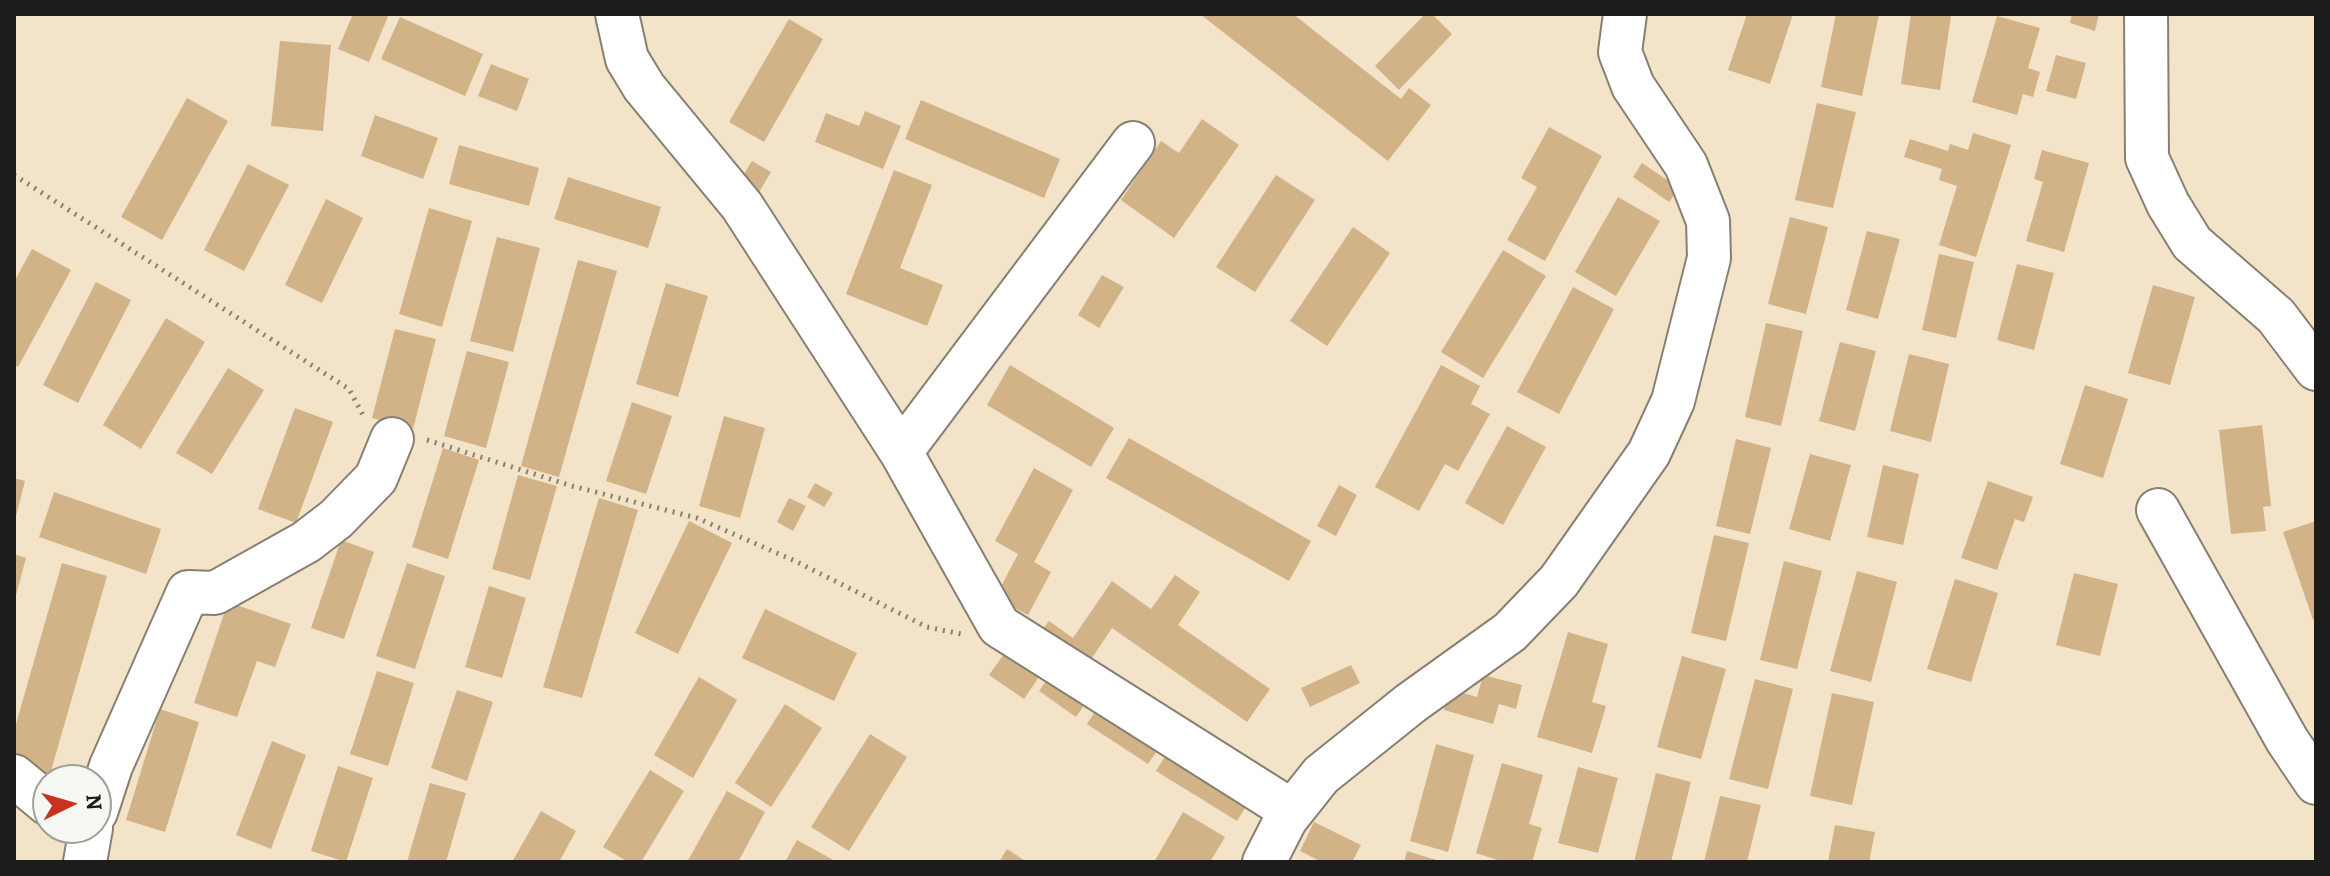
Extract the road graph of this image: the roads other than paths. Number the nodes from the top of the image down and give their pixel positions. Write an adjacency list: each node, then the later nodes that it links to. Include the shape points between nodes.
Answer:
1 (617, 14): 7 (street, via 627,59 644,87 742,206)
2 (1625, 14): 13 (street, via 1620,52 1633,86 1686,165 1708,221 1709,258 1673,401 1649,453 1559,581 1510,632 1321,775)
3 (2146, 14): 5 (street, via 2147,158 2168,204 2192,243 2276,316)
4 (1133, 143): 7 (street)
5 (2316, 369)
6 (392, 439): 9 (street, via 376,478 316,535 215,593 188,592)
7 (901, 452): 13 (street, via 999,626)
8 (2158, 510): 11 (street)
9 (112, 764)
10 (14, 776): 12 (street)
11 (2316, 783)
12 (32, 791)
13 (1292, 811): 14 (street)
14 (1264, 862)

